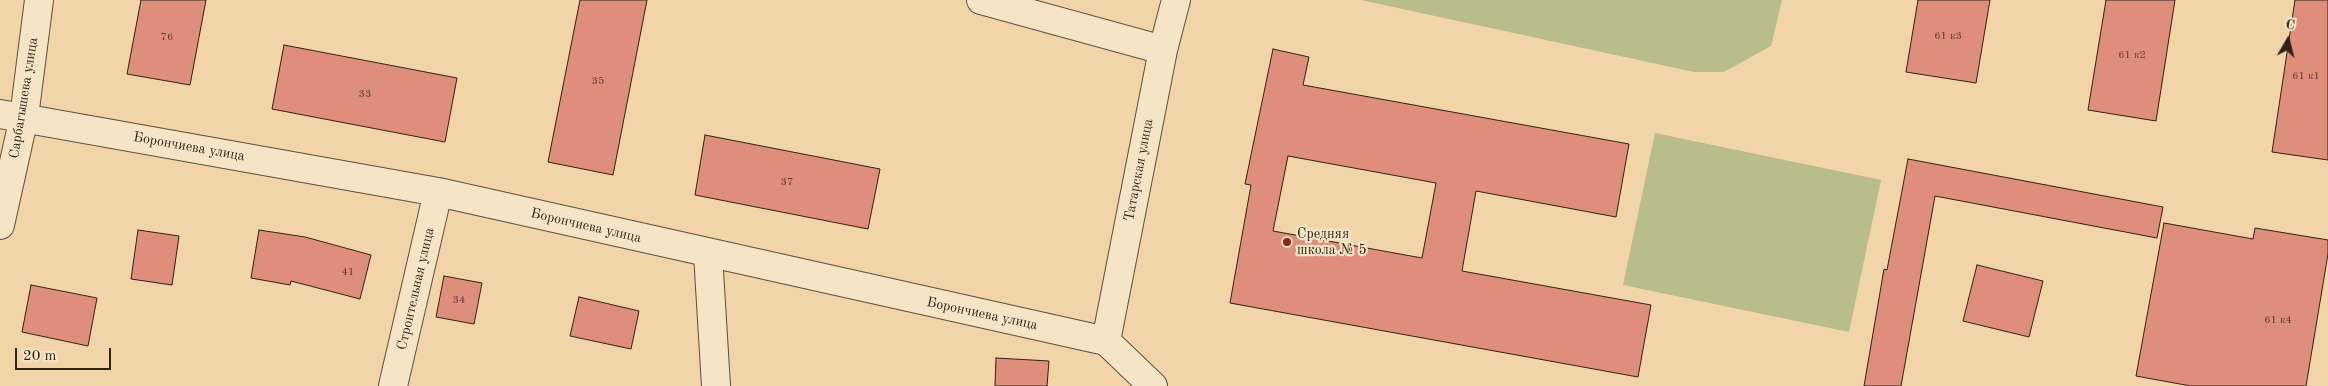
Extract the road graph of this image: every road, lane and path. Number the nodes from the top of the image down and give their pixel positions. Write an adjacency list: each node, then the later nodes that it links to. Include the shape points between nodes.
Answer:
1 (39, 0): 5 (street, Сарбагышева улица)
2 (981, 0): 4 (street)
3 (1176, 0): 4 (street, Татарская улица)
4 (1162, 50): 9 (street, Татарская улица)
5 (12, 115): 6 (street, Борончиева улица); 7 (street, Сарбагышева улица)
6 (438, 192): 8 (street, Борончиева улица); 10 (street, Строительная улица)
7 (0, 225)
8 (708, 254): 9 (street, Борончиева улица); 11 (street)
9 (1106, 341): 12 (street)
10 (393, 386)
11 (716, 386)
12 (1153, 386)

